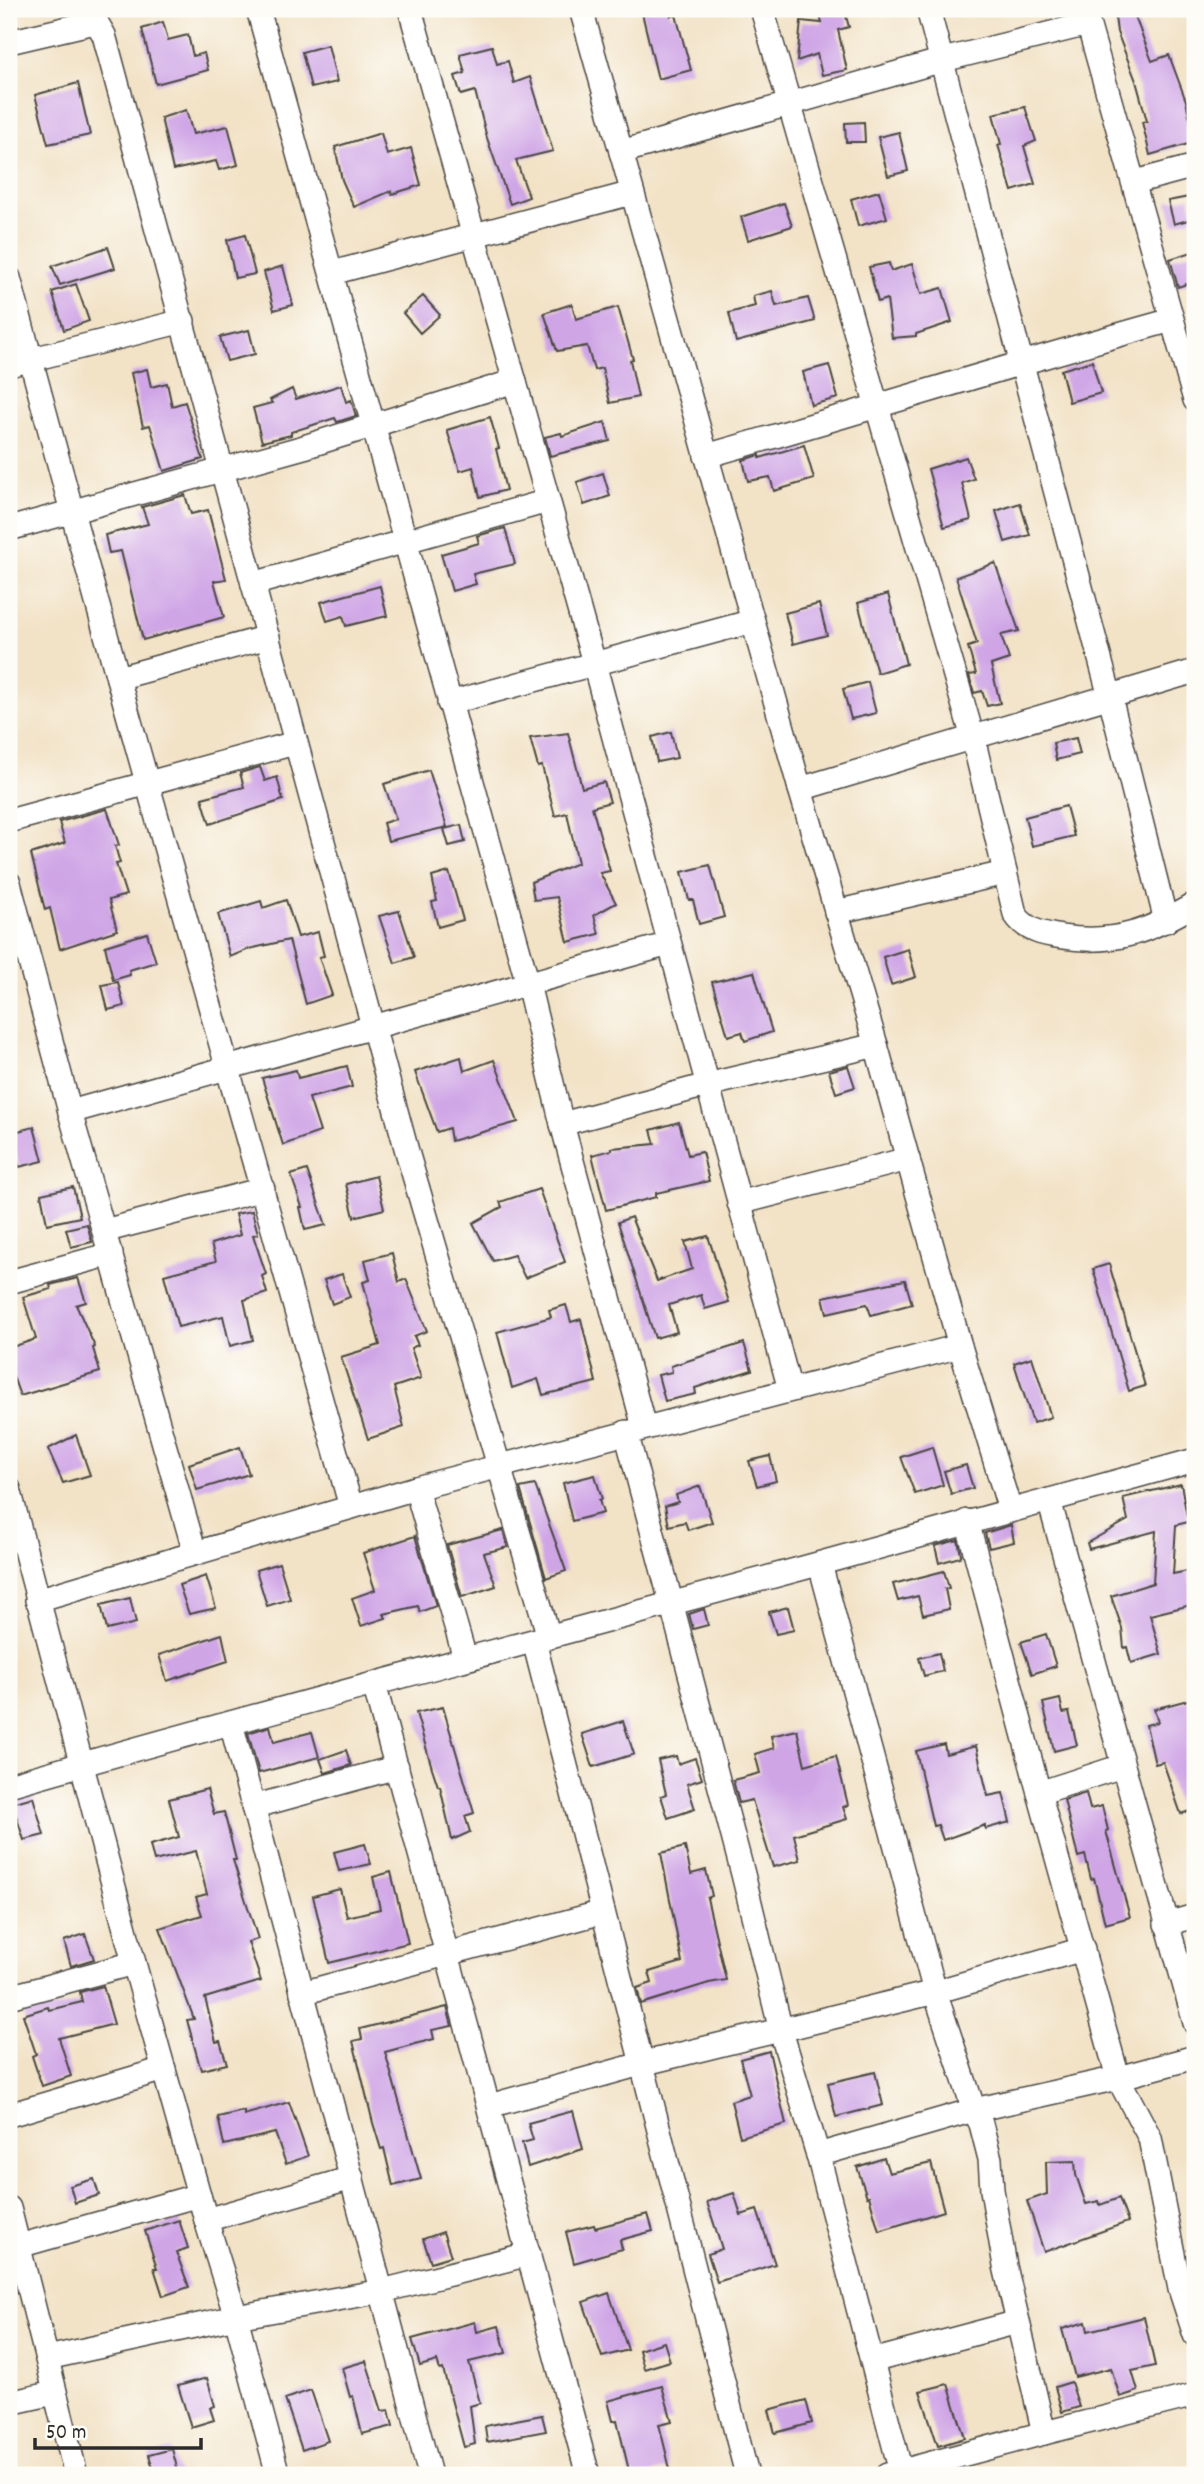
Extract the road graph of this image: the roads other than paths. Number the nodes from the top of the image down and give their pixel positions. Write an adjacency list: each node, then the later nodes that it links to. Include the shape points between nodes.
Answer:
1 (258, 9): 15 (street)
2 (410, 9): 14 (street)
3 (581, 9): 10 (street)
4 (762, 9): 9 (street)
5 (928, 9): 8 (street)
6 (1086, 16): 8 (street); 12 (street)
7 (9, 42): 18 (street, via 90,23 101,29)
8 (943, 60): 9 (street); 20 (street)
9 (790, 104): 10 (street); 24 (street)
10 (621, 152): 13 (street)
11 (1195, 166): 12 (street)
12 (1135, 182): 17 (street)
13 (632, 193): 14 (street); 26 (street)
14 (475, 234): 15 (street); 22 (street)
15 (332, 272): 25 (street)
16 (9, 278): 21 (street)
17 (1172, 320): 19 (street); 20 (street)
18 (183, 321): 21 (street); 27 (street)
19 (1190, 359): 23 (street)
20 (1021, 362): 24 (street); 38 (street)
21 (20, 363): 29 (street)
22 (515, 381): 25 (street); 28 (street)
23 (1195, 400)
24 (878, 407): 26 (street); 40 (street)
25 (374, 426): 27 (street); 31 (street)
26 (706, 456): 33 (street)
27 (223, 470): 29 (street); 32 (street)
28 (548, 501): 31 (street); 35 (street)
29 (71, 512): 30 (street); 37 (street)
30 (9, 529)
31 (407, 543): 32 (street); 39 (street)
32 (253, 584): 34 (street)
33 (753, 621): 35 (street); 43 (street)
34 (268, 637): 37 (street); 41 (street)
35 (594, 663): 39 (street); 50 (street)
36 (1195, 671): 38 (street)
37 (118, 678): 42 (street)
38 (1110, 697): 40 (street); 49 (street)
39 (449, 703): 51 (street)
40 (973, 738): 43 (street); 45 (street)
41 (295, 743): 42 (street); 52 (street)
42 (146, 783): 44 (street); 54 (street)
43 (800, 789): 48 (street)
44 (9, 821)
45 (1005, 873): 48 (street); 49 (street, via 1015,914 1042,934 1109,939)
46 (9, 883): 56 (street)
47 (1195, 904): 49 (street)
48 (836, 912): 53 (street)
49 (1166, 921)
50 (668, 944): 51 (street); 55 (street)
51 (528, 984): 52 (street); 57 (street)
52 (374, 1026): 54 (street); 68 (street)
53 (876, 1045): 55 (street); 58 (street)
54 (227, 1066): 56 (street); 59 (street)
55 (707, 1085): 57 (street); 60 (street)
56 (70, 1112): 61 (street)
57 (562, 1124): 66 (street)
58 (908, 1158): 60 (street); 64 (street)
59 (263, 1189): 61 (street); 72 (street)
60 (739, 1203): 65 (street)
61 (104, 1231): 62 (street)
62 (111, 1254): 63 (street); 75 (street)
63 (9, 1282)
64 (960, 1346): 65 (street); 73 (street)
65 (790, 1390): 66 (street)
66 (635, 1429): 68 (street); 78 (street)
67 (1195, 1460): 71 (street)
68 (498, 1466): 69 (street); 79 (street)
69 (416, 1488): 72 (street); 80 (street)
70 (9, 1489): 77 (street)
71 (1049, 1500): 73 (street); 84 (street)
72 (351, 1507): 75 (street)
73 (1010, 1510): 74 (street)
74 (967, 1521): 76 (street); 87 (street)
75 (195, 1553): 77 (street)
76 (820, 1564): 78 (street); 95 (street)
77 (37, 1600): 83 (street)
78 (672, 1604): 79 (street); 99 (street)
79 (541, 1639): 80 (street); 89 (street)
80 (466, 1658): 81 (street)
81 (374, 1684): 82 (street); 85 (street)
82 (231, 1723): 83 (street); 88 (street)
83 (82, 1763): 86 (street); 94 (street)
84 (1122, 1766): 87 (street); 91 (street)
85 (397, 1767): 88 (street); 93 (street)
86 (9, 1785)
87 (1039, 1793): 92 (street)
88 (253, 1807): 96 (street)
89 (603, 1912): 93 (street); 101 (street)
90 (1195, 1916): 91 (street)
91 (1166, 1924): 98 (street)
92 (1083, 1949): 95 (street); 103 (street)
93 (447, 1954): 96 (street); 104 (street)
94 (134, 1963): 97 (street); 102 (street)
95 (935, 1992): 99 (street); 105 (street)
96 (302, 1993): 108 (street)
97 (9, 1997)
98 (1195, 2023)
99 (781, 2031): 101 (street); 107 (street)
100 (1195, 2057): 103 (street)
101 (641, 2064): 104 (street); 129 (street)
102 (164, 2069): 106 (street); 109 (street)
103 (1118, 2078): 105 (street); 117 (street, via 1150,2138 1180,2289)
104 (489, 2106): 113 (street)
105 (974, 2110): 107 (street); 116 (street, via 990,2160)
106 (9, 2115)
107 (818, 2155): 119 (street)
108 (352, 2178): 111 (street); 114 (street)
109 (199, 2195): 111 (street); 112 (street)
110 (9, 2208): 112 (street)
111 (206, 2220): 115 (street)
112 (19, 2246): 118 (street)
113 (529, 2254): 114 (street); 128 (street)
114 (382, 2291): 115 (street); 127 (street)
115 (236, 2317): 118 (street); 126 (street)
116 (1018, 2322): 119 (street); 123 (street)
117 (1195, 2335)
118 (47, 2358): 120 (street)
119 (872, 2361): 124 (street)
120 (54, 2393): 122 (street); 125 (street)
121 (1195, 2395): 123 (street)
122 (9, 2403)
123 (1044, 2432): 124 (street)
124 (894, 2474)
125 (76, 2475)
126 (278, 2475)
127 (430, 2475)
128 (588, 2475)
129 (747, 2475)

